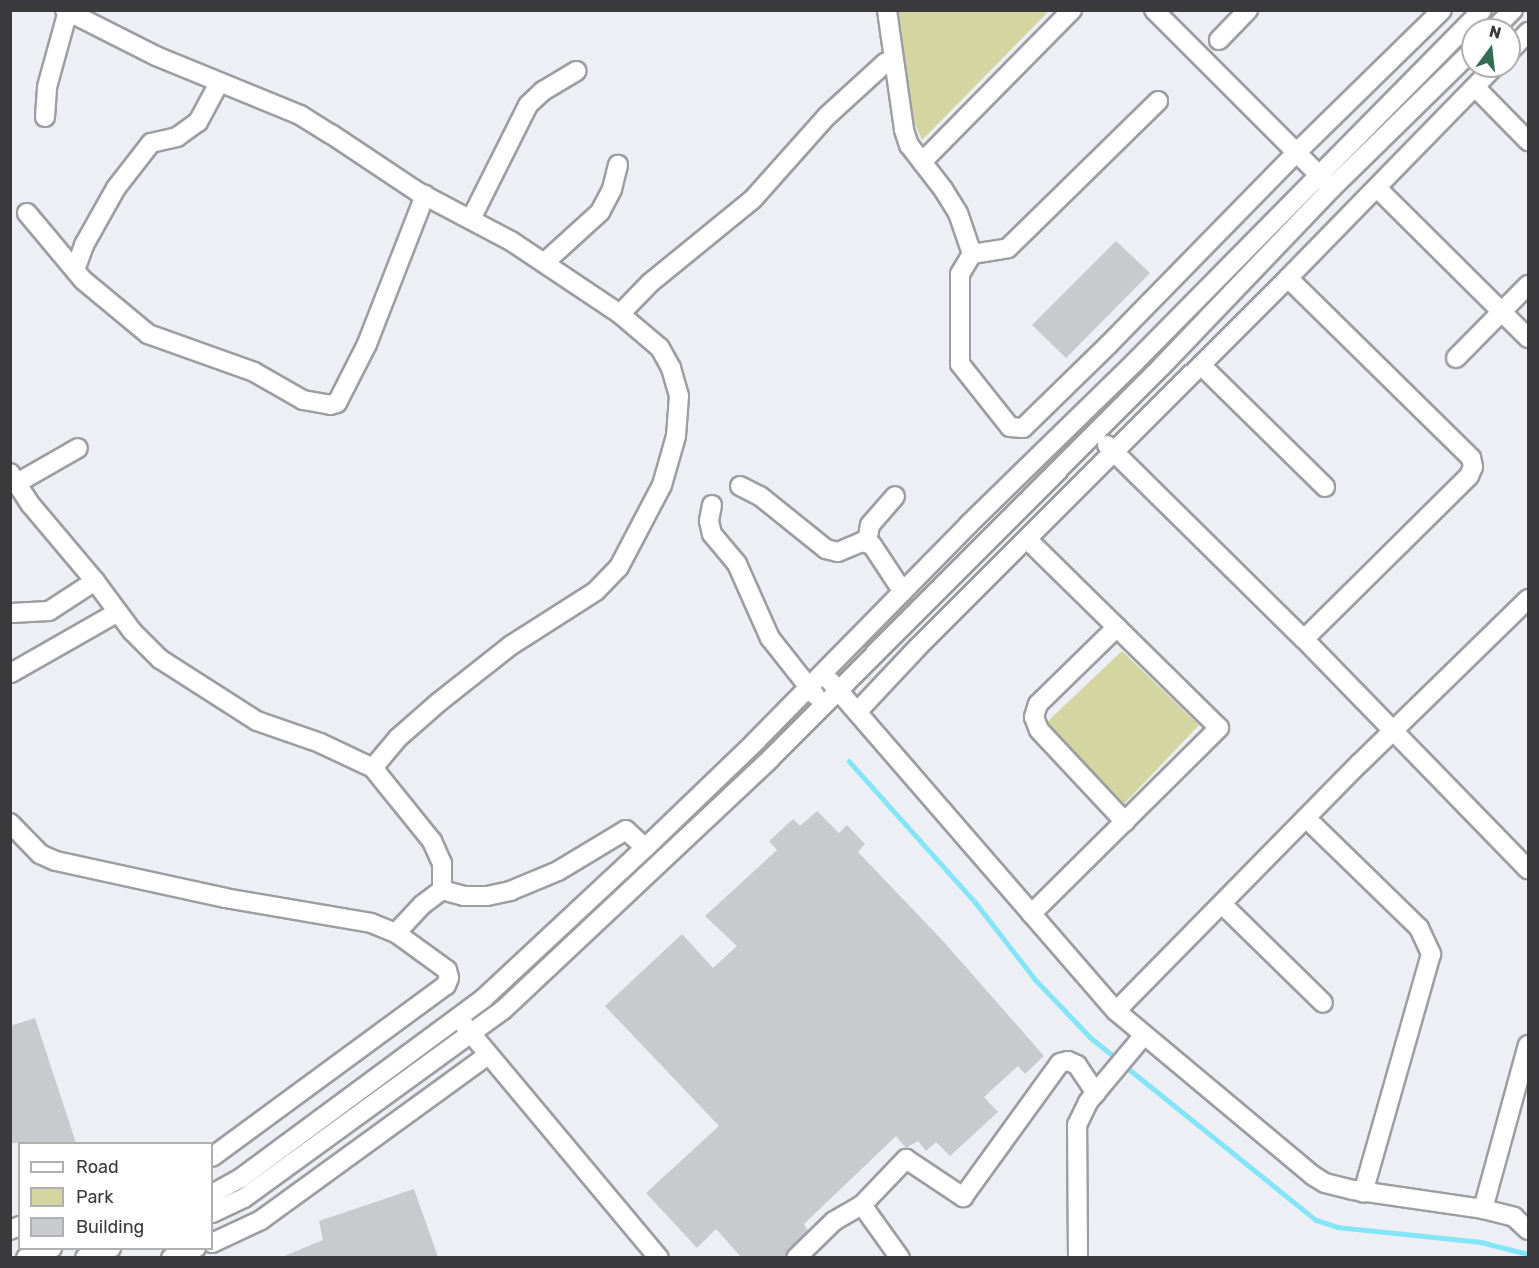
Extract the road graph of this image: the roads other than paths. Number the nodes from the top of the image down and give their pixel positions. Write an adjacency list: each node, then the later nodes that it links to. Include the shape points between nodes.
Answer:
1 (886, 10): 9 (street)
2 (1072, 10): 19 (street)
3 (1154, 10): 18 (street)
4 (1248, 10): 8 (street)
5 (1442, 10): 18 (street)
6 (1482, 10): 21 (street)
7 (66, 11): 13 (street); 16 (street, via 47,87)
8 (1219, 40)
9 (893, 59): 19 (street, via 904,130); 33 (street, via 827,116 753,199 650,283)
10 (1461, 62): 22 (street)
11 (576, 71): 26 (street, via 528,105)
12 (1484, 78): 14 (street)
13 (219, 83): 24 (street, via 300,115); 29 (street, via 198,122 177,137 151,143 116,188 84,245)
14 (1475, 87): 17 (street); 23 (street)
15 (1158, 101): 27 (street, via 1008,248)
16 (45, 117)
17 (1528, 141)
18 (1296, 153): 21 (street); 27 (street, via 1023,428 1010,427 960,364 960,274)
19 (922, 162): 27 (street, via 958,213)
20 (618, 165): 28 (street, via 600,212)
21 (1318, 174): 22 (street); 48 (street)
22 (1332, 188): 37 (street)
23 (1377, 188): 30 (street); 32 (street)
24 (425, 195): 26 (street); 29 (street, via 367,344 337,402 330,405 303,400 254,372 148,334)
25 (27, 213): 29 (street)
26 (471, 219): 28 (street)
27 (972, 254)
28 (544, 263): 33 (street)
29 (75, 270)
30 (1288, 278): 36 (street); 53 (street, via 1471,458 1473,467 1469,476)
31 (1528, 285): 32 (street)
32 (1502, 311): 34 (street); 35 (street)
33 (620, 314): 61 (street, via 660,348 679,396 676,436 662,485 639,532 619,567 596,591 492,660 398,738)
34 (1528, 338)
35 (1456, 358)
36 (1201, 365): 39 (street); 42 (street)
37 (1096, 432): 39 (street); 57 (street)
38 (78, 448): 40 (street)
39 (1115, 452): 45 (street); 53 (street)
40 (14, 478): 47 (street, via 31,505)
41 (740, 486): 46 (street, via 760,496 826,549 838,552)
42 (1325, 487)
43 (895, 496): 46 (street, via 870,525)
44 (712, 505): 56 (street, via 712,534 737,564 775,645)
45 (1028, 539): 52 (street); 59 (street)
46 (867, 542): 48 (street, via 876,549)
47 (95, 581): 50 (street); 51 (street, via 49,611)
48 (903, 592): 55 (street)
49 (1528, 599): 60 (street)
50 (118, 612): 54 (street); 61 (street, via 160,659 256,721 320,743)
51 (11, 613)
52 (1117, 627): 63 (street, via 1038,704 1034,717 1039,730); 63 (street, via 1219,728)
53 (1304, 639): 60 (street)
54 (11, 673)
55 (823, 673): 56 (street); 57 (street)
56 (808, 688): 58 (street); 65 (street)
57 (838, 690): 58 (street); 59 (street)
58 (824, 704): 74 (street, via 503,1010)
59 (857, 712): 69 (street)
60 (1393, 731): 62 (street); 66 (street)
61 (373, 768): 67 (street, via 432,841 442,862)
62 (1306, 818): 68 (street); 80 (street, via 1419,928 1431,954)
63 (1125, 822): 69 (street)
64 (10, 823): 70 (street, via 40,854 56,861 225,898 371,923)
65 (645, 848): 67 (street, via 626,830 558,871 510,891 464,896); 73 (street, via 484,998)
66 (1528, 869)
67 (442, 890): 70 (street)
68 (1222, 904): 71 (street); 72 (street)
69 (1031, 914): 72 (street)
70 (396, 933): 79 (street, via 447,970 446,985)
71 (1323, 1003)
72 (1116, 1011): 75 (street)
73 (457, 1017): 74 (street); 81 (street, via 241,1178)
74 (470, 1034): 77 (street); 84 (street, via 244,1198)
75 (1140, 1039): 78 (street); 80 (street, via 1312,1175 1325,1183)
76 (1528, 1045): 83 (street)
77 (488, 1055): 86 (street, via 261,1220); 94 (street)
78 (1099, 1088): 82 (street, via 1077,1065 1068,1061 1060,1064 963,1197 906,1159); 90 (street, via 1077,1125)
79 (213, 1156)
80 (1363, 1192): 83 (street)
81 (213, 1193)
82 (862, 1205): 95 (street, via 834,1221); 96 (street)
83 (1483, 1209): 85 (street, via 1514,1217)
84 (213, 1213)
85 (1528, 1230)
86 (213, 1243)
87 (46, 1250): 91 (street)
88 (105, 1250): 92 (street)
89 (190, 1250): 93 (street)
90 (1076, 1254)
91 (26, 1257)
92 (85, 1257)
93 (171, 1257)
94 (659, 1257)
95 (796, 1257)
96 (900, 1257)

